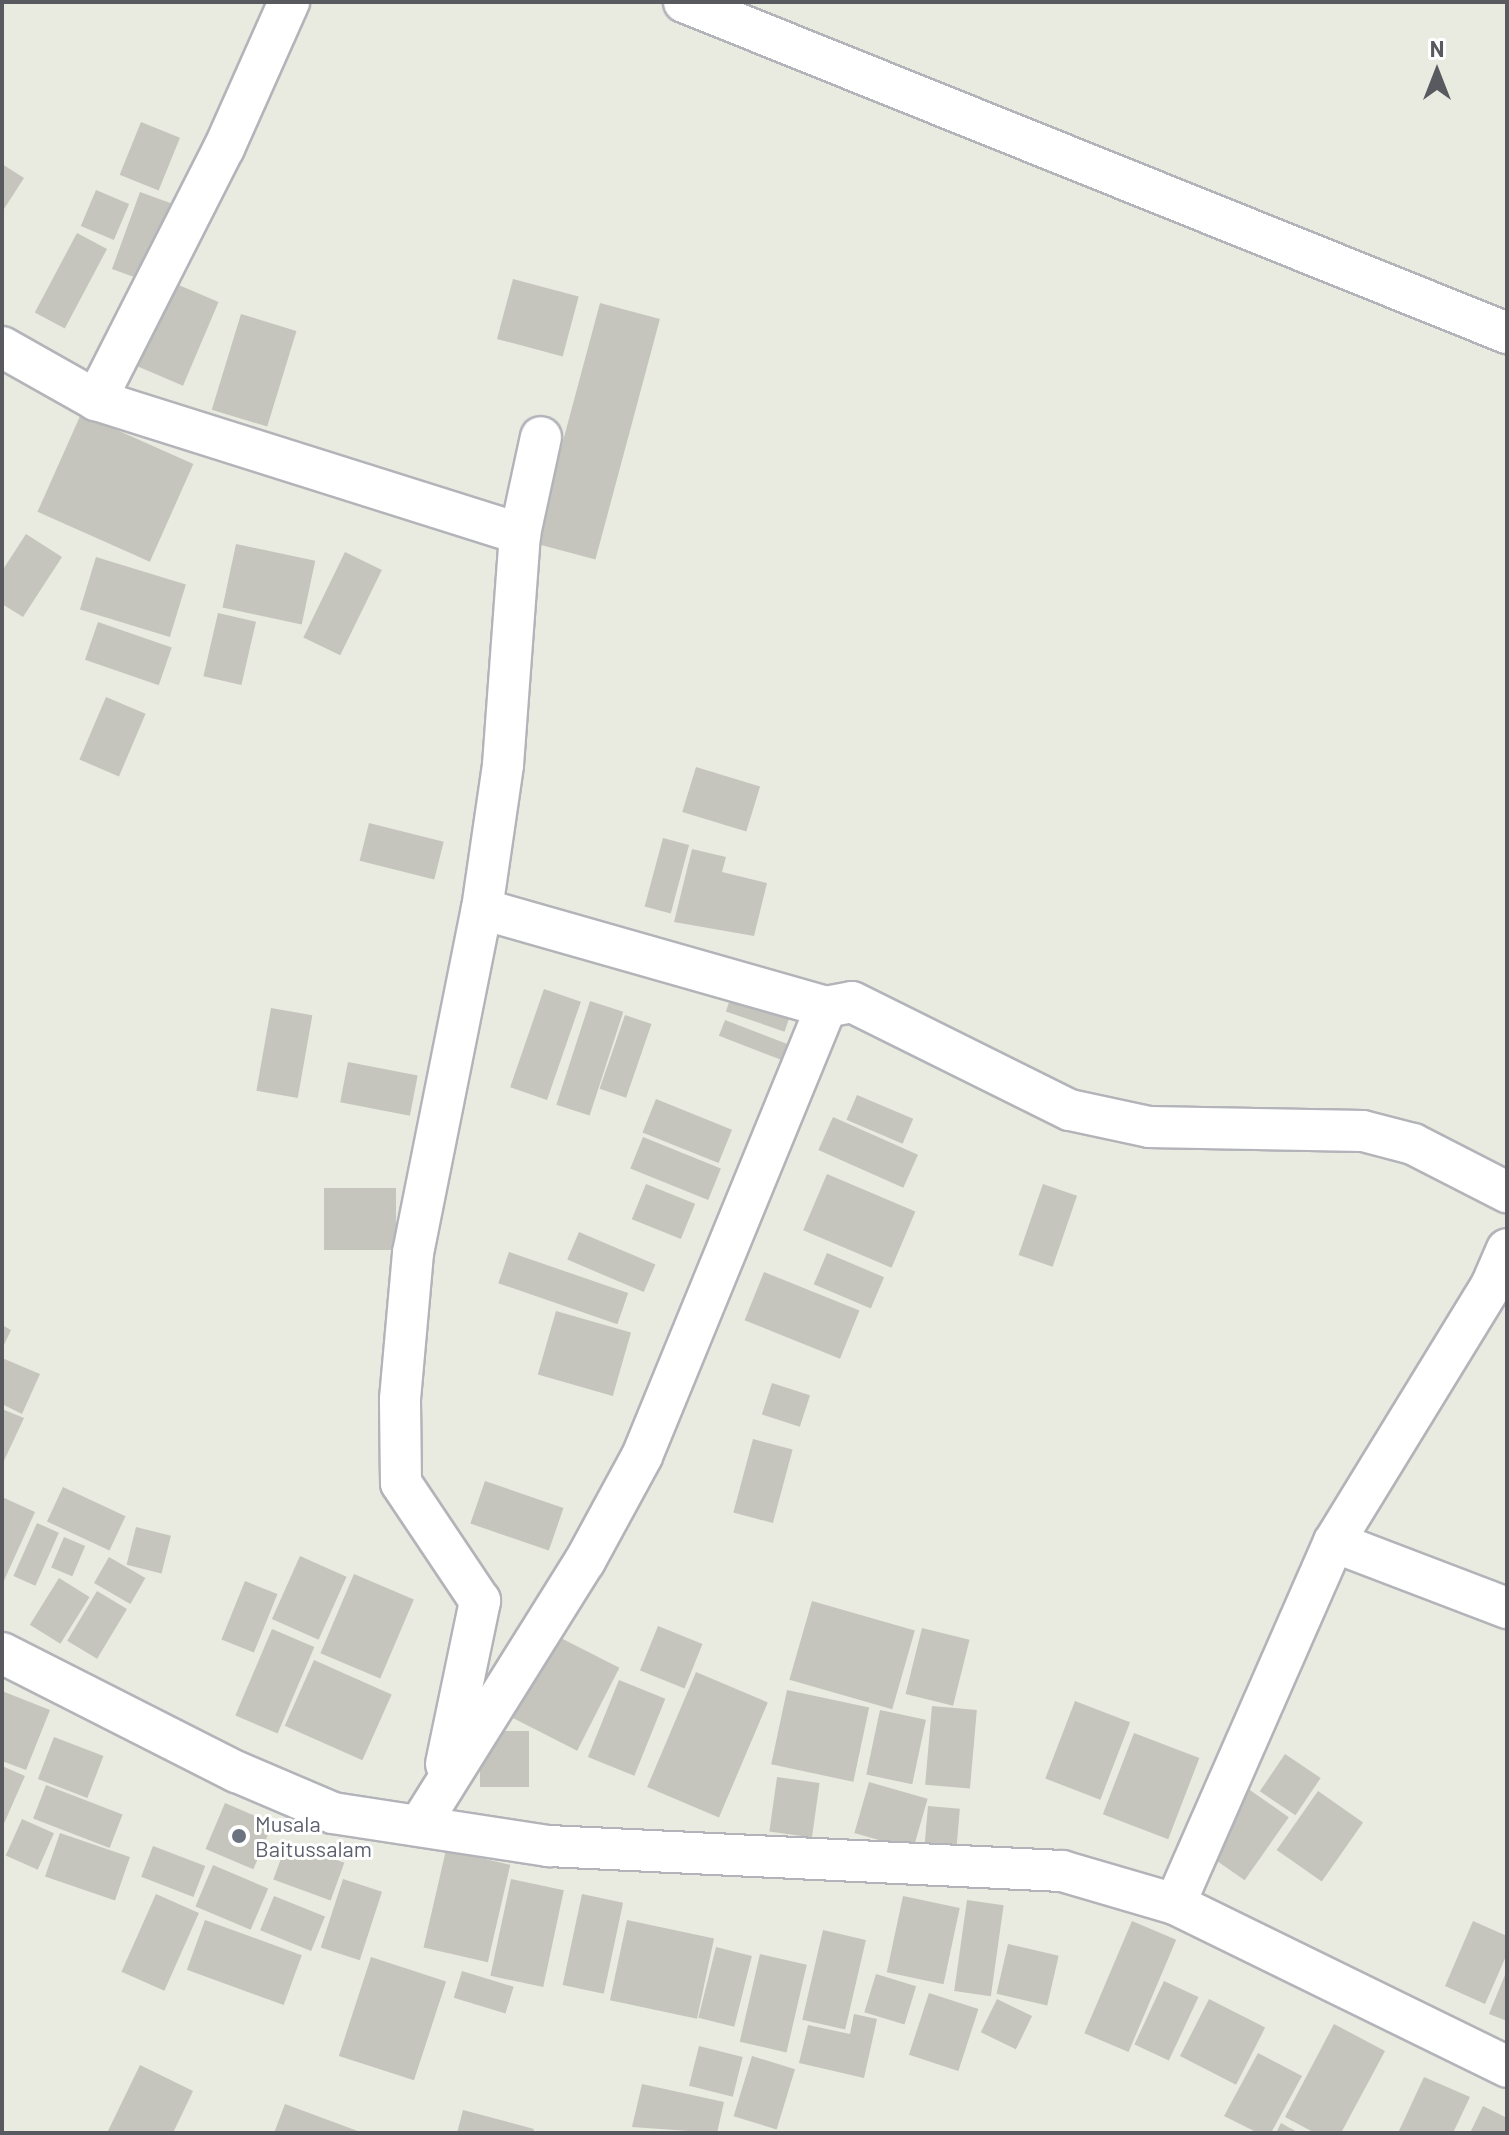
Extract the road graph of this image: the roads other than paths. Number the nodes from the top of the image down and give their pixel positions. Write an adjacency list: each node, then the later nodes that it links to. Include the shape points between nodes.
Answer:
1 (289, 2): 5 (street, via 224,148)
2 (684, 2): 3 (street)
3 (1507, 333)
4 (2, 347): 5 (street)
5 (96, 400): 7 (street)
6 (541, 437): 7 (street)
7 (520, 534): 8 (street, via 503,765)
8 (482, 909): 9 (street); 15 (street, via 413,1253 400,1399 401,1483 480,1601)
9 (826, 1007): 10 (street, via 852,1002 1070,1110 1149,1127 1363,1131 1413,1144); 15 (street, via 642,1456 585,1561)
10 (1507, 1192)
11 (1507, 1249): 12 (street, via 1491,1286)
12 (1334, 1542): 13 (street); 16 (street)
13 (1507, 1608)
14 (2, 1653): 15 (street, via 237,1772 333,1813)
15 (430, 1807): 16 (street, via 549,1846 1062,1871)
16 (1175, 1904): 17 (street)
17 (1507, 2067)

